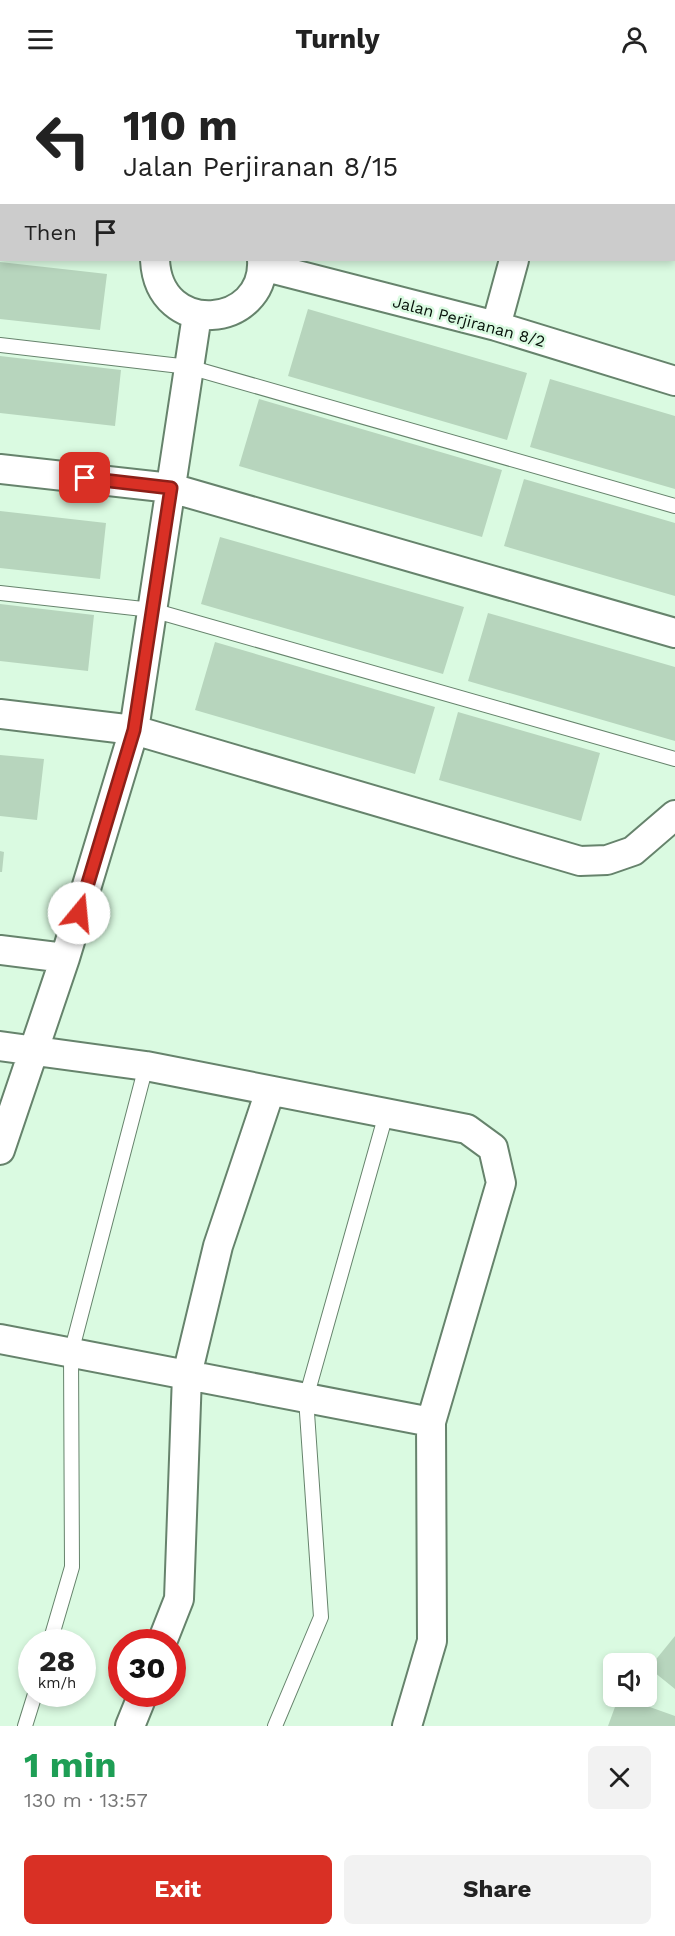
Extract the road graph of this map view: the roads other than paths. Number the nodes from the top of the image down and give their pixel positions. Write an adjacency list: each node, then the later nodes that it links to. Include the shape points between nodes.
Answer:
1 (156, 261): 4 (street, via 162,288 177,305)
2 (514, 261): 5 (street)
3 (262, 263): 4 (street, via 259,282 240,305 212,316); 5 (street, Jalan Perjiranan 8/2)
4 (197, 315): 7 (street)
5 (496, 326): 8 (street, Jalan Perjiranan 8/2)
6 (0, 345): 7 (lane)
7 (189, 367): 10 (street); 11 (lane)
8 (675, 381)
9 (0, 469): 10 (street)
10 (171, 488): 13 (street); 14 (street)
11 (675, 506)
12 (0, 592): 13 (lane)
13 (152, 610): 16 (street); 17 (lane)
14 (675, 633)
15 (0, 714): 16 (street)
16 (134, 730): 18 (street, via 580,861 607,860 633,851); 20 (street)
17 (675, 759)
18 (675, 816)
19 (0, 950): 20 (street)
20 (65, 958): 22 (street)
21 (0, 1046): 22 (street)
22 (33, 1050): 23 (street); 26 (street)
23 (146, 1066): 24 (street); 28 (lane)
24 (270, 1090): 25 (street); 29 (street, via 218,1245)
25 (386, 1114): 30 (lane); 31 (street, via 467,1129 493,1148 501,1183)
26 (0, 1150)
27 (0, 1339): 28 (street)
28 (72, 1353): 29 (street); 32 (lane, via 72,1567)
29 (187, 1375): 30 (street); 33 (street, via 179,1599)
30 (306, 1398): 31 (street); 38 (lane, via 321,1617)
31 (431, 1422): 39 (street, via 432,1641)
32 (54, 1629)
33 (167, 1629)
34 (31, 1707): 36 (lane)
35 (138, 1707): 37 (street)
36 (25, 1726)
37 (130, 1726)
38 (275, 1726)
39 (407, 1726)

